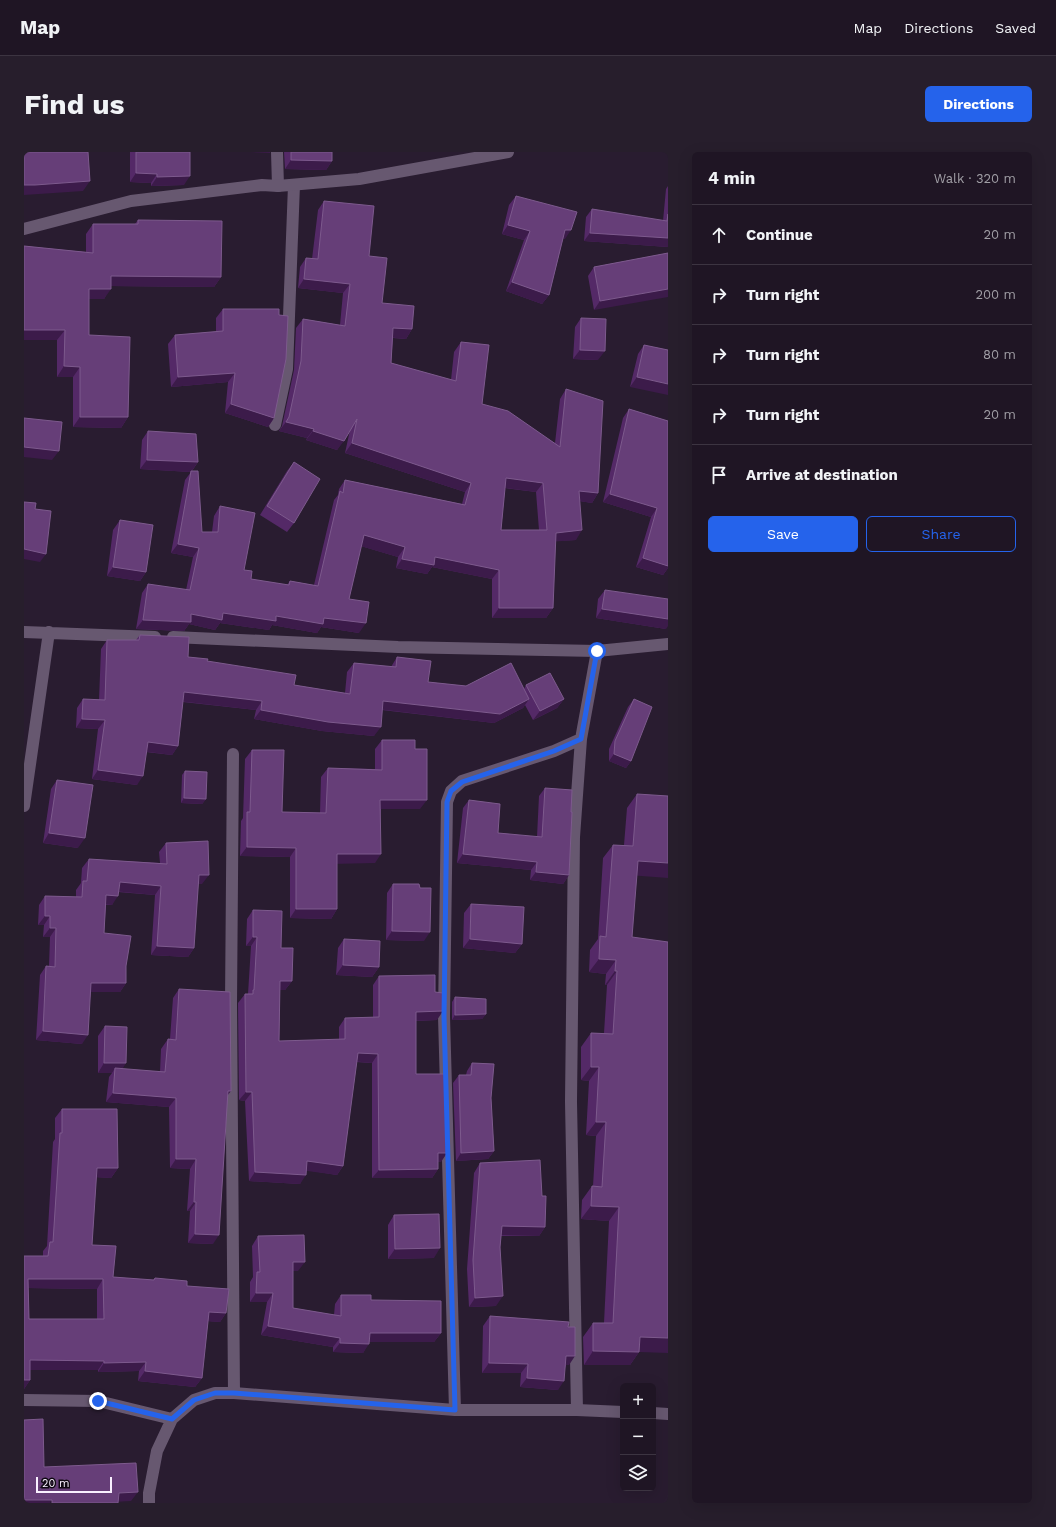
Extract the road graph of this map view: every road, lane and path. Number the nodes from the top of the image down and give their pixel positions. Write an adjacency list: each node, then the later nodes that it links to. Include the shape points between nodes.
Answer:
1 (277, 152): 4 (street)
2 (508, 152): 3 (street, via 359,179)
3 (294, 185): 4 (street); 6 (street, via 287,369)
4 (278, 186): 5 (street, via 262,185 131,201)
5 (24, 229)
6 (275, 425)
7 (24, 632): 8 (street)
8 (49, 632): 10 (street, via 398,647); 13 (street)
9 (668, 644): 10 (street)
10 (597, 651): 11 (street)
11 (581, 739): 16 (street, via 554,751 462,782 451,791 447,802 444,1016); 17 (street, via 574,837 571,1102)
12 (233, 754): 14 (street, via 231,1003)
13 (24, 806)
14 (234, 1393): 16 (street); 21 (street, via 215,1393 194,1400)
15 (24, 1400): 21 (street, via 98,1401)
16 (455, 1410): 17 (street)
17 (577, 1410): 18 (street)
18 (620, 1412)
19 (656, 1414): 20 (street)
20 (668, 1414)
21 (172, 1419): 22 (street, via 157,1451)
22 (149, 1503)

